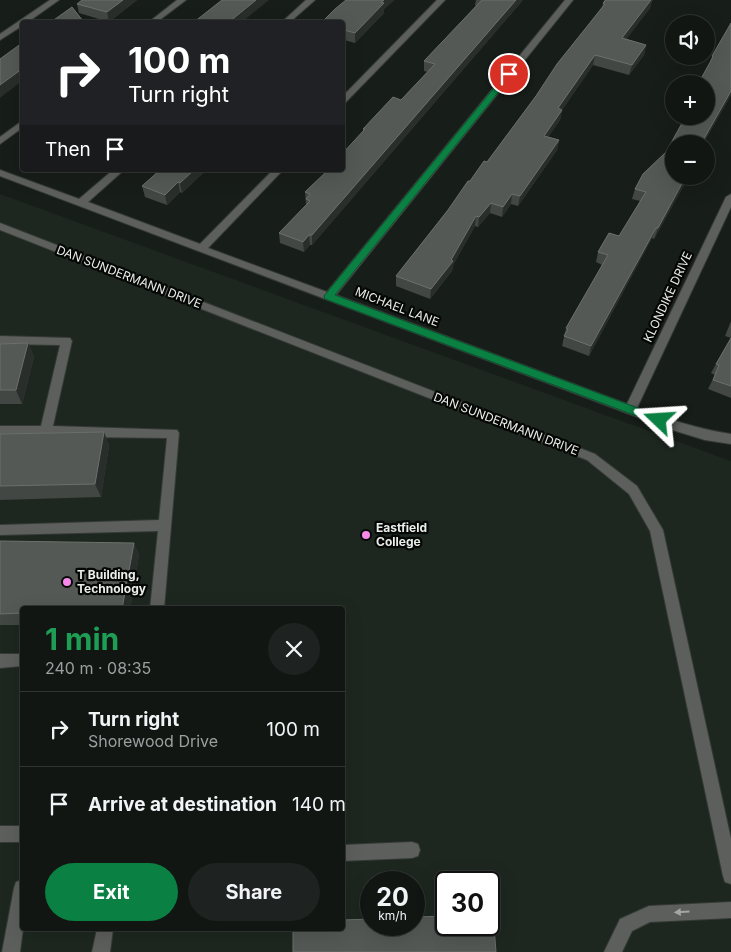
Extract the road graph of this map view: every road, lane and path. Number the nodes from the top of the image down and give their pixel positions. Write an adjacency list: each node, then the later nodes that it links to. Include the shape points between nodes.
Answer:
1 (56, 0): 6 (street)
2 (182, 0): 7 (street)
3 (311, 0): 8 (street)
4 (441, 0): 11 (street)
5 (569, 0): 21 (street)
6 (27, 20)
7 (156, 20)
8 (288, 20)
9 (20, 25): 10 (street)
10 (0, 38)
11 (345, 100)
12 (20, 126): 13 (street)
13 (0, 141)
14 (117, 172): 18 (street)
15 (276, 172): 20 (street)
16 (0, 173): 18 (street, MICHAEL LANE)
17 (731, 197): 23 (street, KLONDIKE DRIVE)
18 (81, 203): 20 (street, MICHAEL LANE)
19 (0, 226): 36 (street, DAN SUNDERMANN DRIVE, via 591,458 634,490 656,530)
20 (202, 249): 21 (street, MICHAEL LANE)
21 (329, 296): 23 (street, MICHAEL LANE)
22 (0, 340): 25 (street, via 66,341)
23 (630, 410): 26 (street, MICHAEL LANE, via 705,435)
24 (0, 431): 25 (street)
25 (46, 431): 27 (street, via 173,433)
26 (731, 439)
27 (164, 525): 28 (street); 29 (street)
28 (0, 530)
29 (157, 606)
30 (20, 660): 31 (street)
31 (0, 661)
32 (0, 834): 33 (street)
33 (20, 834)
34 (412, 850): 35 (street)
35 (345, 853)
36 (731, 876)
37 (20, 900): 40 (street)
38 (731, 910): 42 (street, one-way to 42, via 649,914 626,924)
39 (105, 931): 41 (street)
40 (11, 952)
41 (101, 952)
42 (613, 952)

